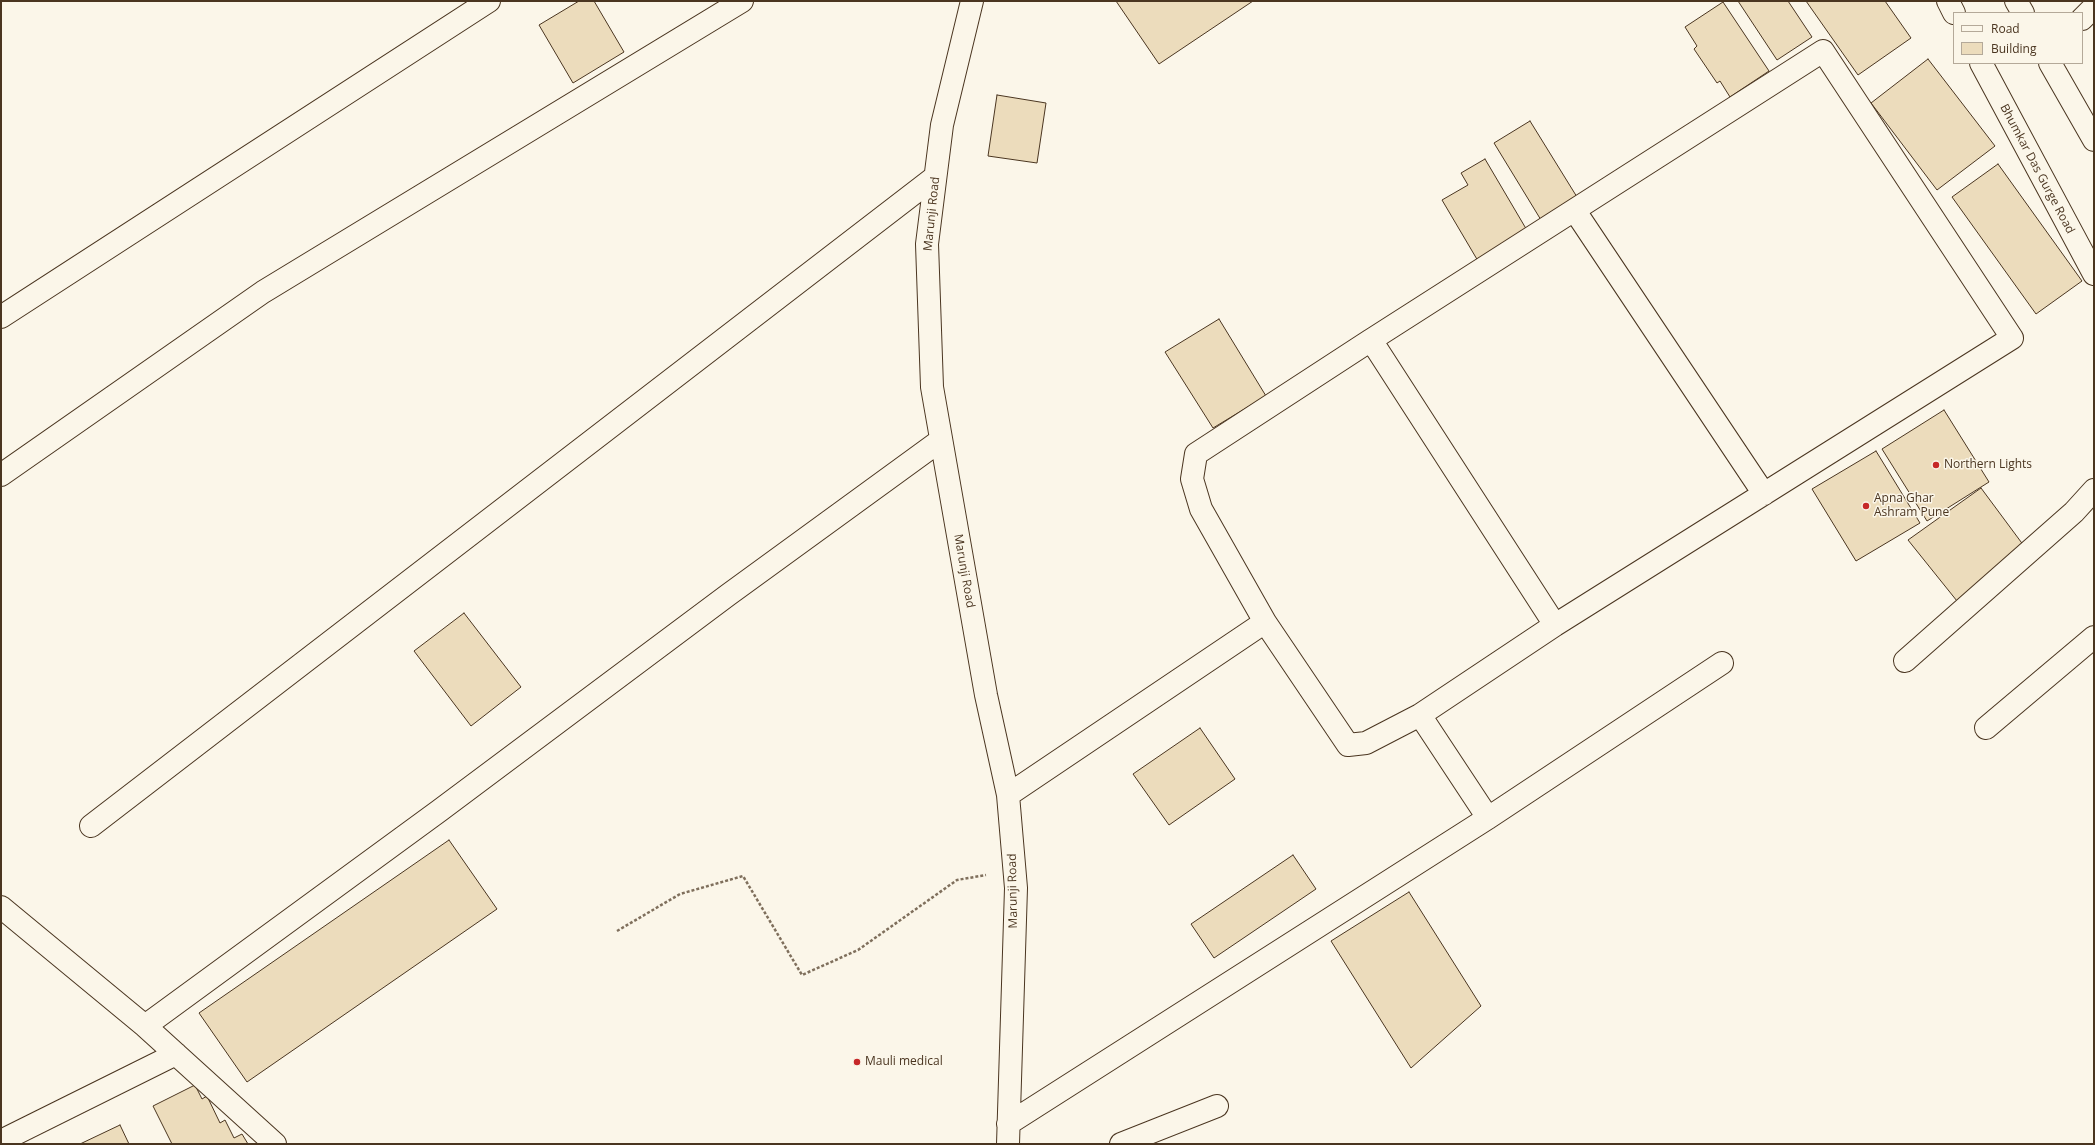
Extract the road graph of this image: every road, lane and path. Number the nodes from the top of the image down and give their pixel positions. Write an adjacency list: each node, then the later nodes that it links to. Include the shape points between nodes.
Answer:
1 (489, 1): 16 (street)
2 (742, 1): 19 (street, via 263,292)
3 (972, 1): 13 (street, Marunji Road, via 942,125)
4 (1948, 1): 7 (street)
5 (2016, 1): 8 (street)
6 (2094, 7): 9 (street)
7 (1954, 12)
8 (2022, 12)
9 (2083, 18)
10 (1982, 64): 15 (street, Bhumkar Das Gurge Road)
11 (2051, 64): 12 (street)
12 (2094, 140)
13 (936, 177): 18 (street, Marunji Road, via 927,244 932,387); 31 (street)
14 (1575, 210): 17 (street); 21 (street); 21 (street, via 1823,51 1840,76 2012,338)
15 (2094, 274)
16 (1, 317)
17 (1371, 340): 22 (street, via 1196,454 1192,479 1201,509); 23 (street)
18 (941, 440): 29 (street, Marunji Road, via 986,695); 35 (street)
19 (1, 475)
20 (2094, 490): 25 (street, via 2074,512)
21 (1764, 494): 23 (street)
22 (1265, 622): 27 (street, via 1348,745 1366,743); 29 (street)
23 (1555, 625): 27 (street)
24 (2094, 637): 28 (street)
25 (1904, 661)
26 (1722, 663): 30 (street)
27 (1420, 715): 30 (street)
28 (1986, 728)
29 (1008, 795): 32 (street, Marunji Road)
30 (1488, 818): 38 (street)
31 (91, 826)
32 (1014, 871): 34 (path, via 957,880 858,950 802,975 743,876 680,894); 38 (street, Marunji Road, via 1016,888)
33 (1, 907): 35 (street)
34 (617, 931)
35 (145, 1026): 36 (street)
36 (176, 1054): 39 (street); 40 (street)
37 (1217, 1106): 41 (street)
38 (1008, 1134)
39 (1, 1141)
40 (276, 1144)
41 (1122, 1144)

